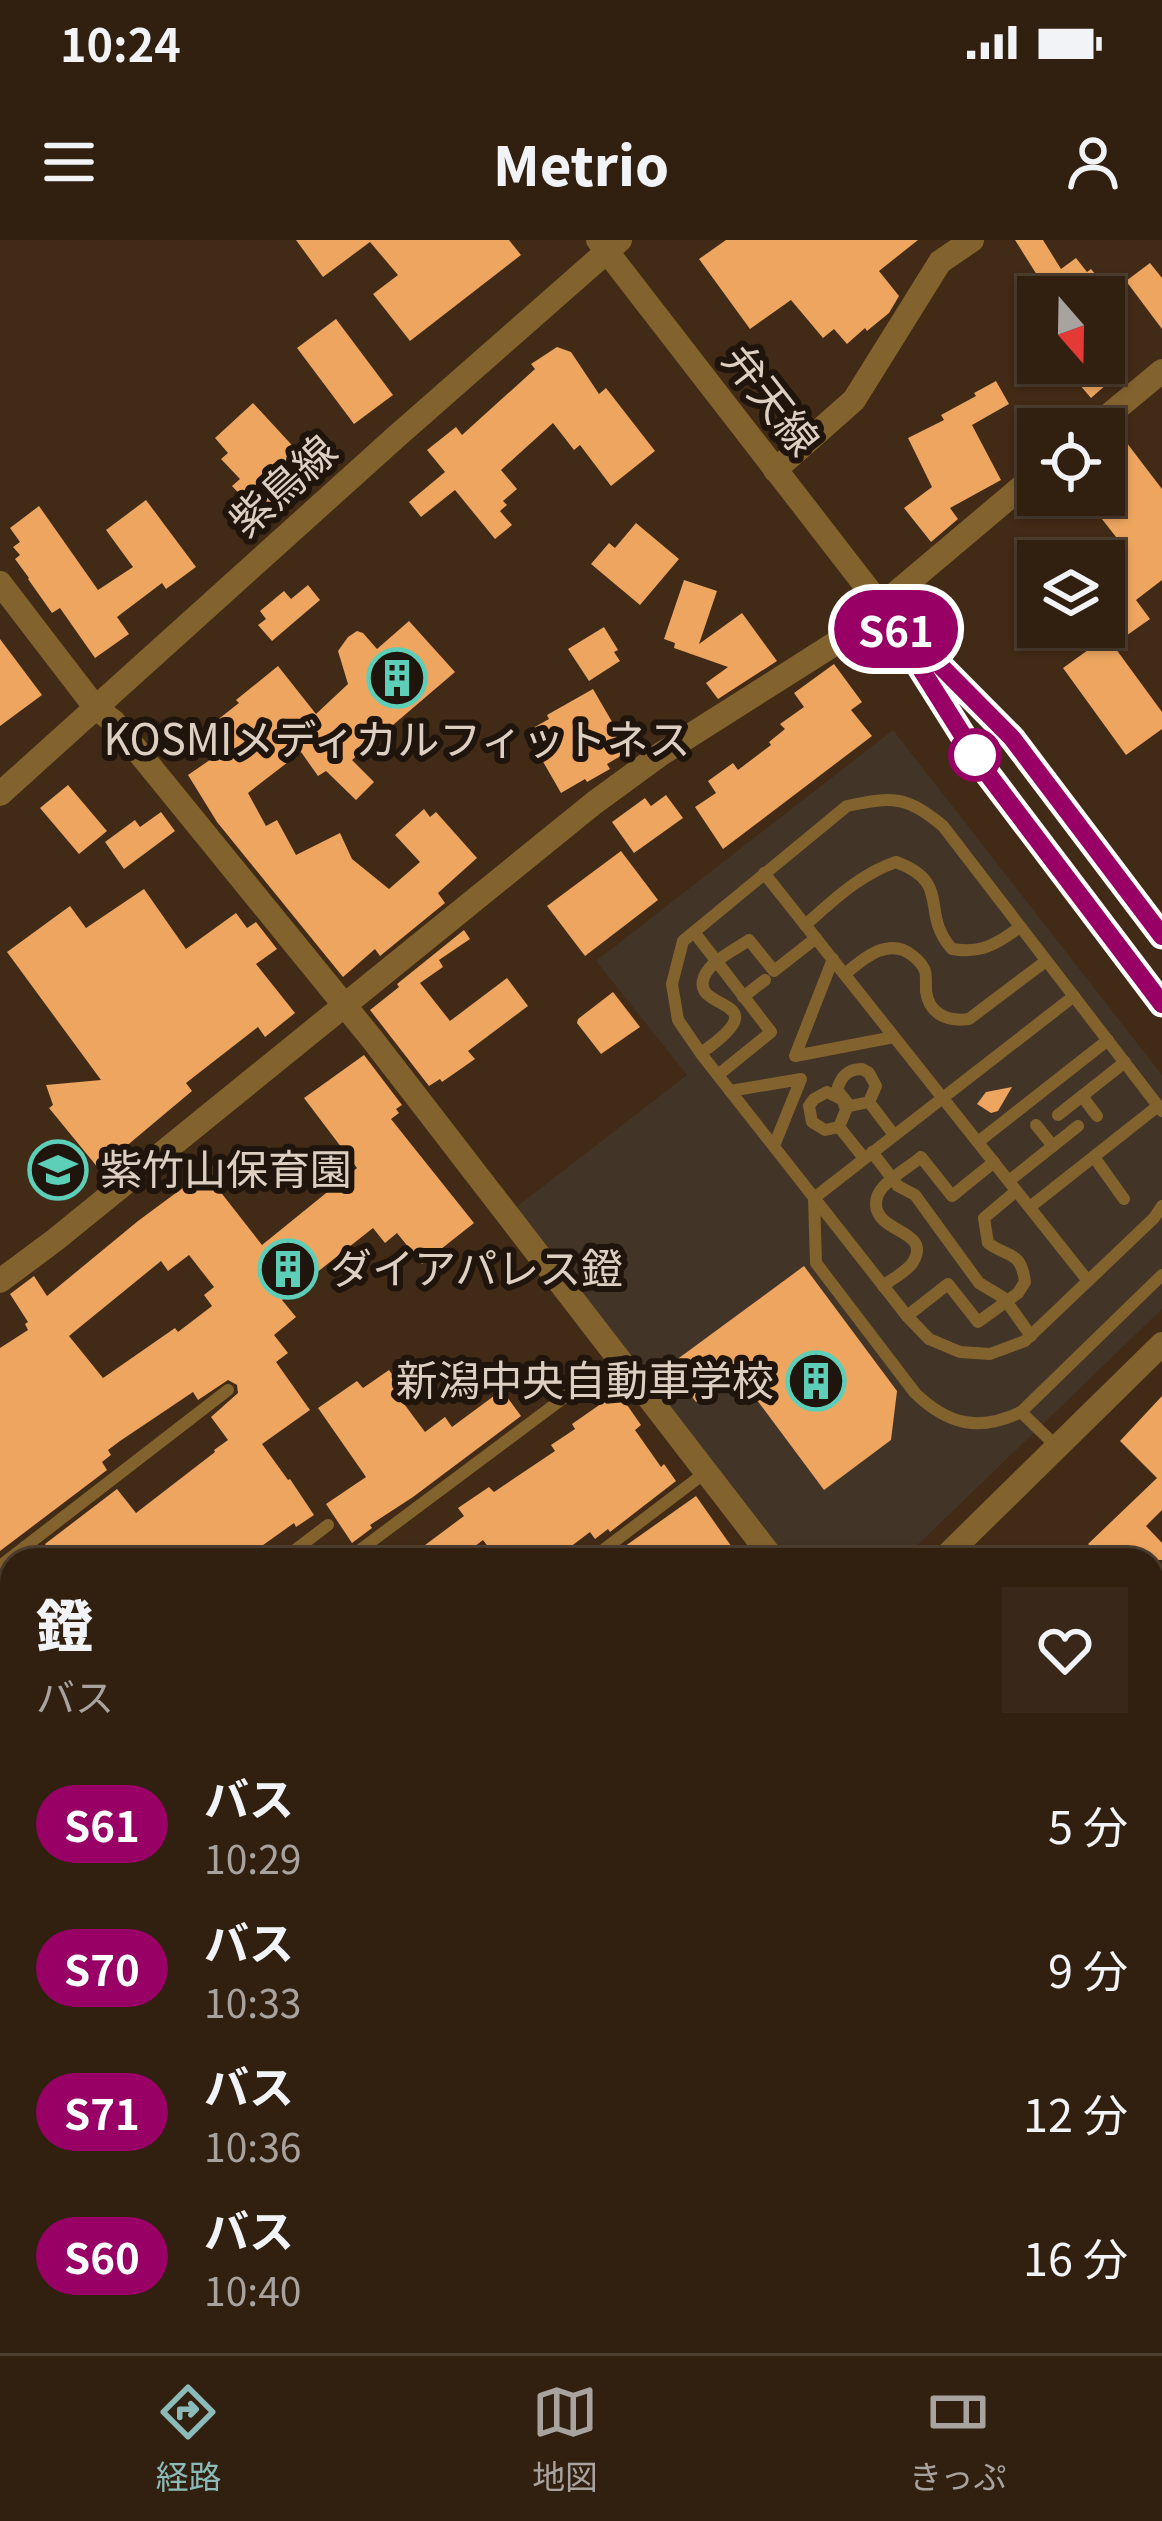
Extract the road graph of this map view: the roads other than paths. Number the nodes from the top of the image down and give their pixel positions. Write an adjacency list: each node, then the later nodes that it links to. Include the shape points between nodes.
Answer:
1 (972, 240): 5 (street, via 940,262 854,400)
2 (608, 244): 5 (street, 弁天線); 9 (street, 紫鳥線)
3 (1162, 371): 4 (street)
4 (1117, 408)
5 (776, 470): 8 (street, 弁天線)
6 (1017, 490): 8 (street)
7 (0, 583): 9 (street)
8 (882, 607): 15 (street, 弁天線, via 1012,738); 24 (street, via 594,803); 25 (street, 弁天線, via 984,769)
9 (95, 707): 10 (street, 紫鳥線); 24 (street)
10 (0, 794)
11 (764, 873): 12 (lane); 13 (lane, via 847,806 882,799 917,805 943,826); 14 (lane)
12 (805, 925): 13 (lane, via 876,868 896,862 921,874 937,931 952,949 984,950); 16 (lane)
13 (1020, 927): 18 (lane)
14 (694, 932): 19 (lane); 28 (lane, via 683,941 672,983 678,1020)
15 (1162, 936)
16 (816, 938): 17 (lane); 19 (lane, via 774,970 749,940)
17 (833, 959): 20 (lane); 26 (lane, via 795,1057)
18 (1046, 961): 20 (lane, via 969,1019 955,1021 932,1008 925,971 905,950 878,951); 22 (lane)
19 (717, 962): 23 (lane); 28 (lane, via 702,985 735,1020)
20 (845, 974): 26 (lane)
21 (765, 980): 23 (lane)
22 (1074, 996): 27 (lane); 33 (lane)
23 (743, 997): 30 (lane, via 771,1032)
24 (343, 1004): 56 (street); 63 (street)
25 (1162, 1004)
26 (894, 1036): 33 (lane)
27 (1108, 1040): 29 (lane); 43 (lane)
28 (701, 1053): 30 (lane)
29 (1125, 1062): 32 (lane); 36 (lane)
30 (718, 1076): 31 (lane)
31 (730, 1091): 44 (lane); 44 (lane, via 800,1079)
32 (1082, 1096): 37 (lane); 38 (lane)
33 (942, 1097): 42 (lane); 43 (lane)
34 (843, 1100): 35 (lane); 35 (lane, via 840,1080 862,1069 876,1086); 41 (lane); 41 (lane, via 827,1092 809,1106 817,1126)
35 (869, 1102): 42 (lane)
36 (1160, 1109): 47 (lane)
37 (1058, 1115)
38 (1097, 1116)
39 (1036, 1125): 45 (lane)
40 (1078, 1126): 45 (lane)
41 (839, 1127): 46 (lane)
42 (894, 1135): 46 (lane)
43 (977, 1142): 48 (lane)
44 (774, 1146): 51 (lane)
45 (1053, 1146): 50 (lane)
46 (868, 1155): 49 (lane); 51 (lane)
47 (1094, 1157): 52 (lane); 54 (lane)
48 (994, 1162): 49 (lane, via 952,1196 921,1157); 50 (lane)
49 (892, 1179): 58 (lane, via 876,1198 877,1211 909,1234 916,1257); 59 (lane, via 915,1196 979,1283)
50 (1012, 1186): 54 (lane); 59 (lane, via 984,1218 988,1243 1022,1264 1025,1282)
51 (814, 1198): 58 (lane); 65 (lane, via 817,1263 915,1393 957,1421 1002,1421)
52 (1124, 1199)
53 (1162, 1206): 57 (lane)
54 (1030, 1207): 57 (lane)
55 (1162, 1275): 65 (lane)
56 (0, 1281)
57 (1088, 1281): 61 (lane)
58 (884, 1286): 60 (lane)
59 (1006, 1302): 60 (lane, via 978,1322 948,1284); 61 (lane)
60 (907, 1316): 61 (lane, via 929,1339 959,1352 990,1354)
61 (1031, 1336)
62 (1162, 1344): 66 (street)
63 (617, 1358): 67 (street); 71 (lane)
64 (227, 1390): 69 (lane)
65 (1021, 1412): 66 (lane)
66 (1057, 1447): 74 (street)
67 (706, 1472): 72 (lane); 73 (street)
68 (328, 1525): 70 (lane)
69 (23, 1548)
70 (298, 1548)
71 (362, 1548)
72 (606, 1548)
73 (765, 1548)
74 (954, 1548)

